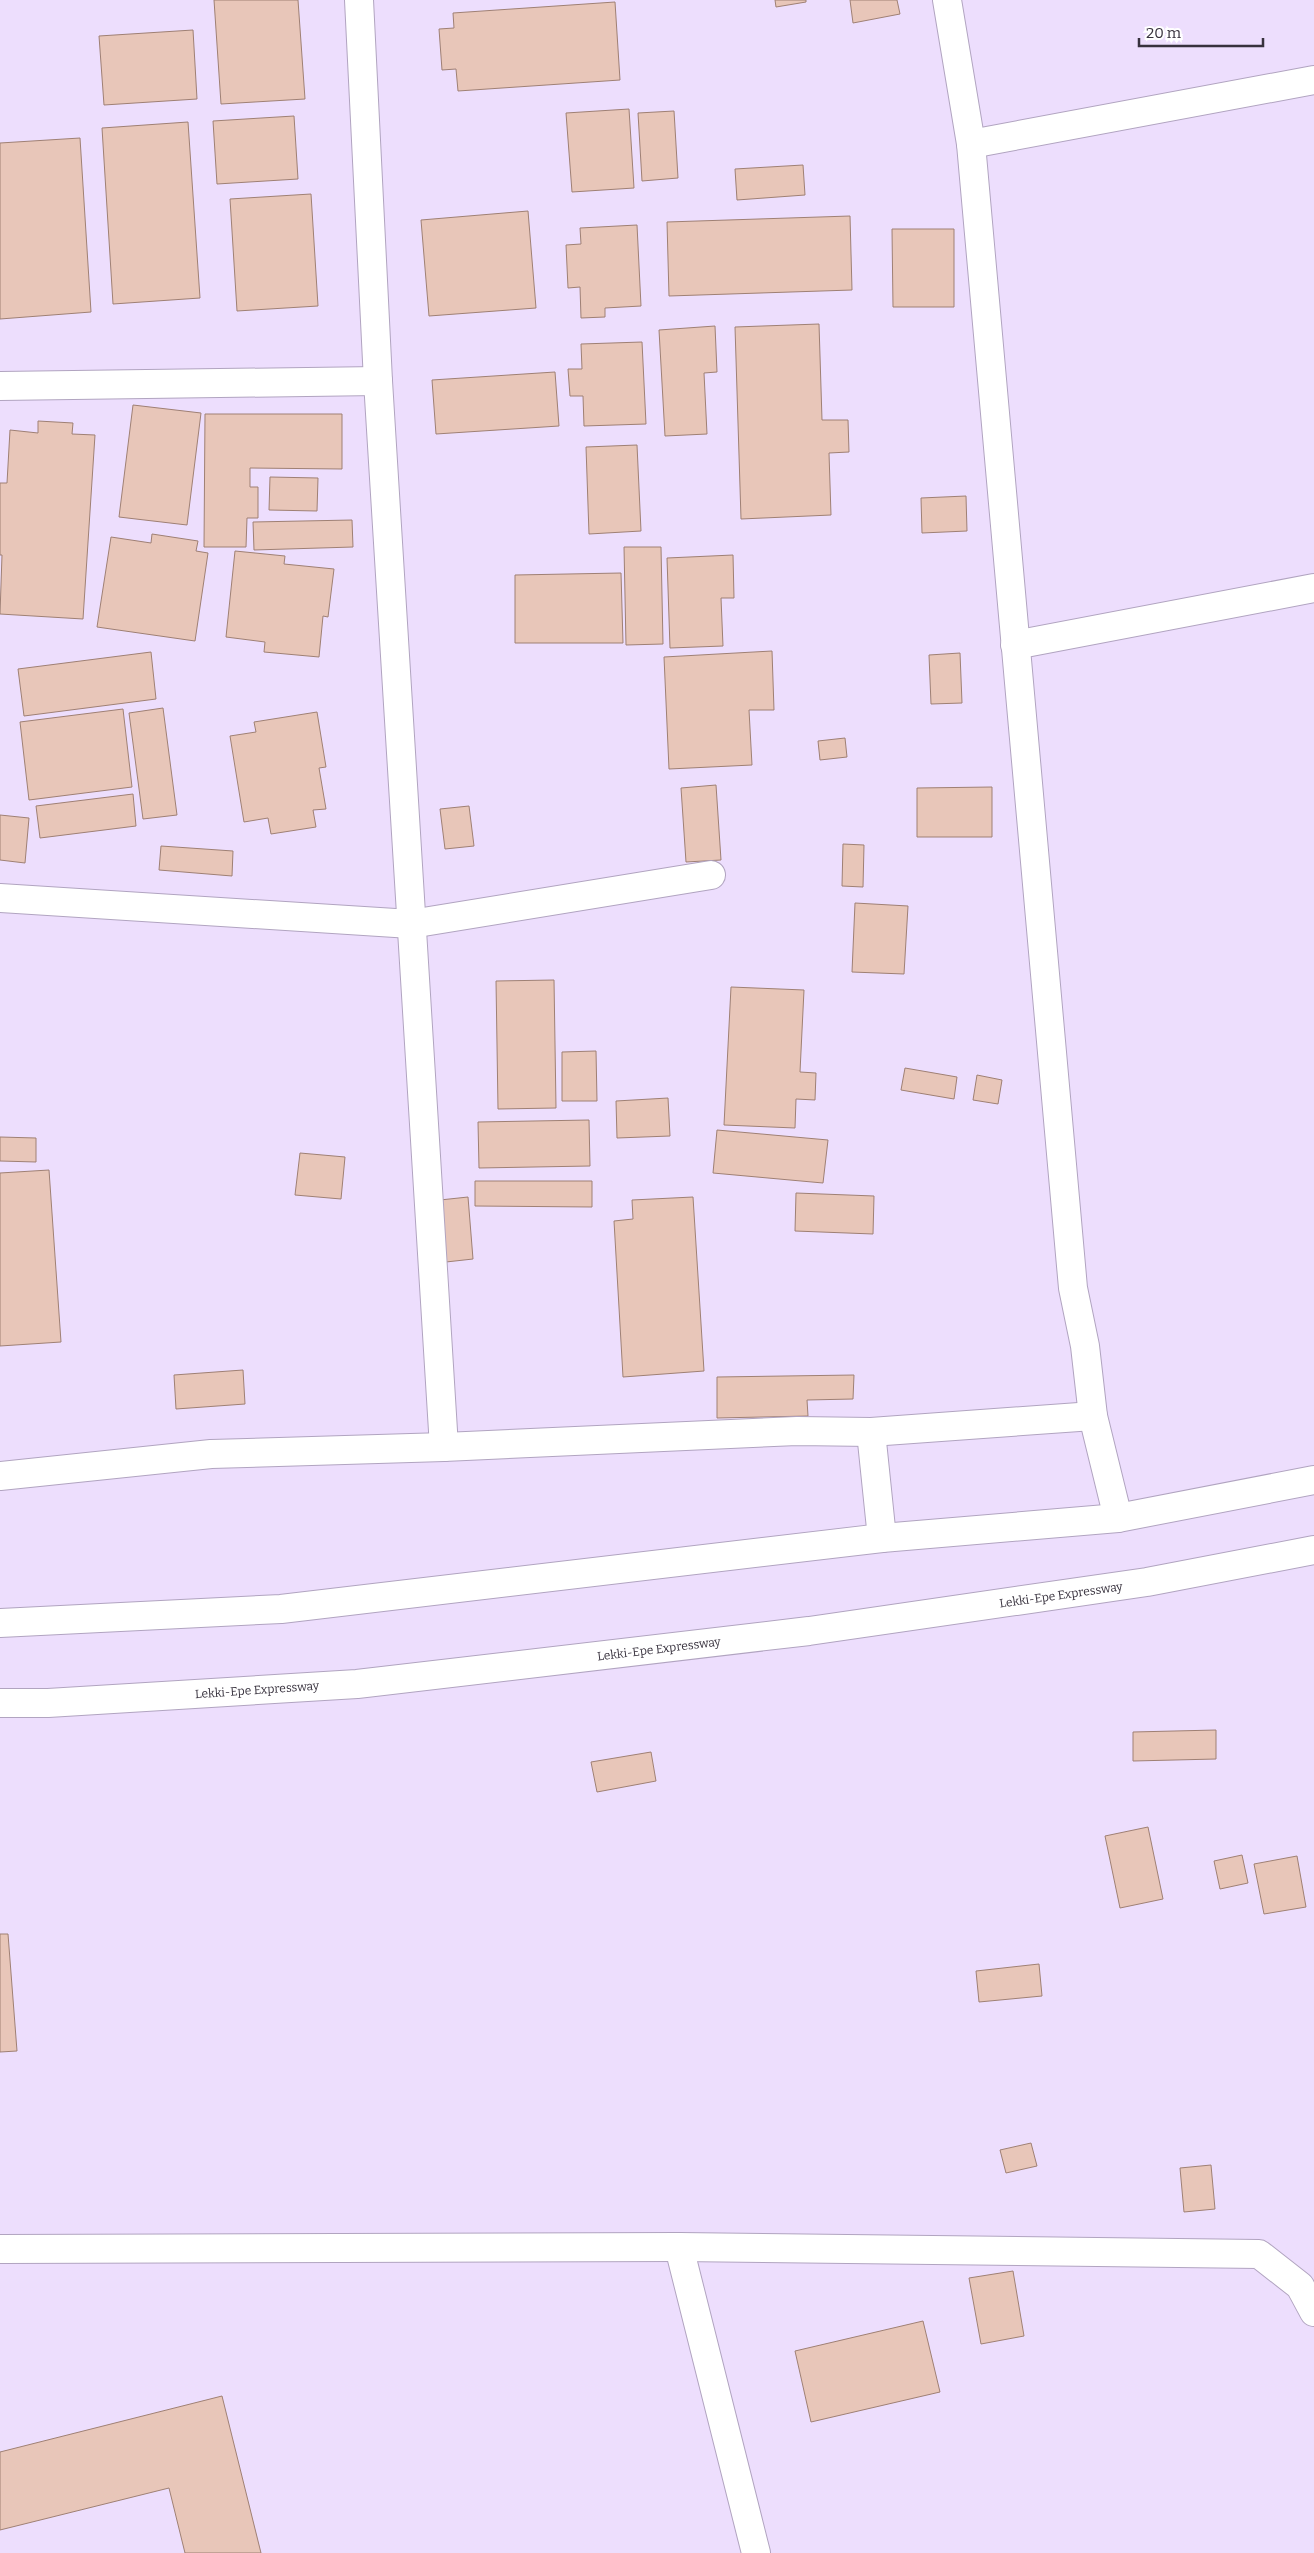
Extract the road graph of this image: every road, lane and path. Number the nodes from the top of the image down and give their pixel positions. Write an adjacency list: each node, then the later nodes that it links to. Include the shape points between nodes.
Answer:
1 (359, 0): 5 (main road)
2 (947, 0): 4 (main road)
3 (1314, 80): 4 (main road)
4 (971, 144): 8 (main road)
5 (378, 381): 6 (main road); 11 (main road)
6 (0, 386)
7 (1314, 588): 8 (main road)
8 (1016, 644): 12 (main road, via 1072,1278 1085,1346)
9 (712, 875): 11 (main road)
10 (0, 898): 11 (main road)
11 (411, 924): 14 (main road)
12 (1093, 1416): 13 (main road); 17 (main road)
13 (871, 1432): 14 (main road, via 797,1431); 18 (main road)
14 (444, 1447): 15 (main road, via 211,1454)
15 (0, 1476)
16 (1314, 1480): 17 (main road)
17 (1118, 1518): 18 (main road)
18 (882, 1538): 20 (main road, via 281,1609)
19 (1314, 1550): 21 (main road, Lekki-Epe Expressway, via 1147,1582 799,1632 357,1684 48,1703)
20 (0, 1623)
21 (0, 1703)
22 (679, 2247): 23 (main road); 24 (main road, via 1259,2254 1300,2286); 25 (main road)
23 (0, 2249)
24 (1314, 2312)
25 (756, 2553)

